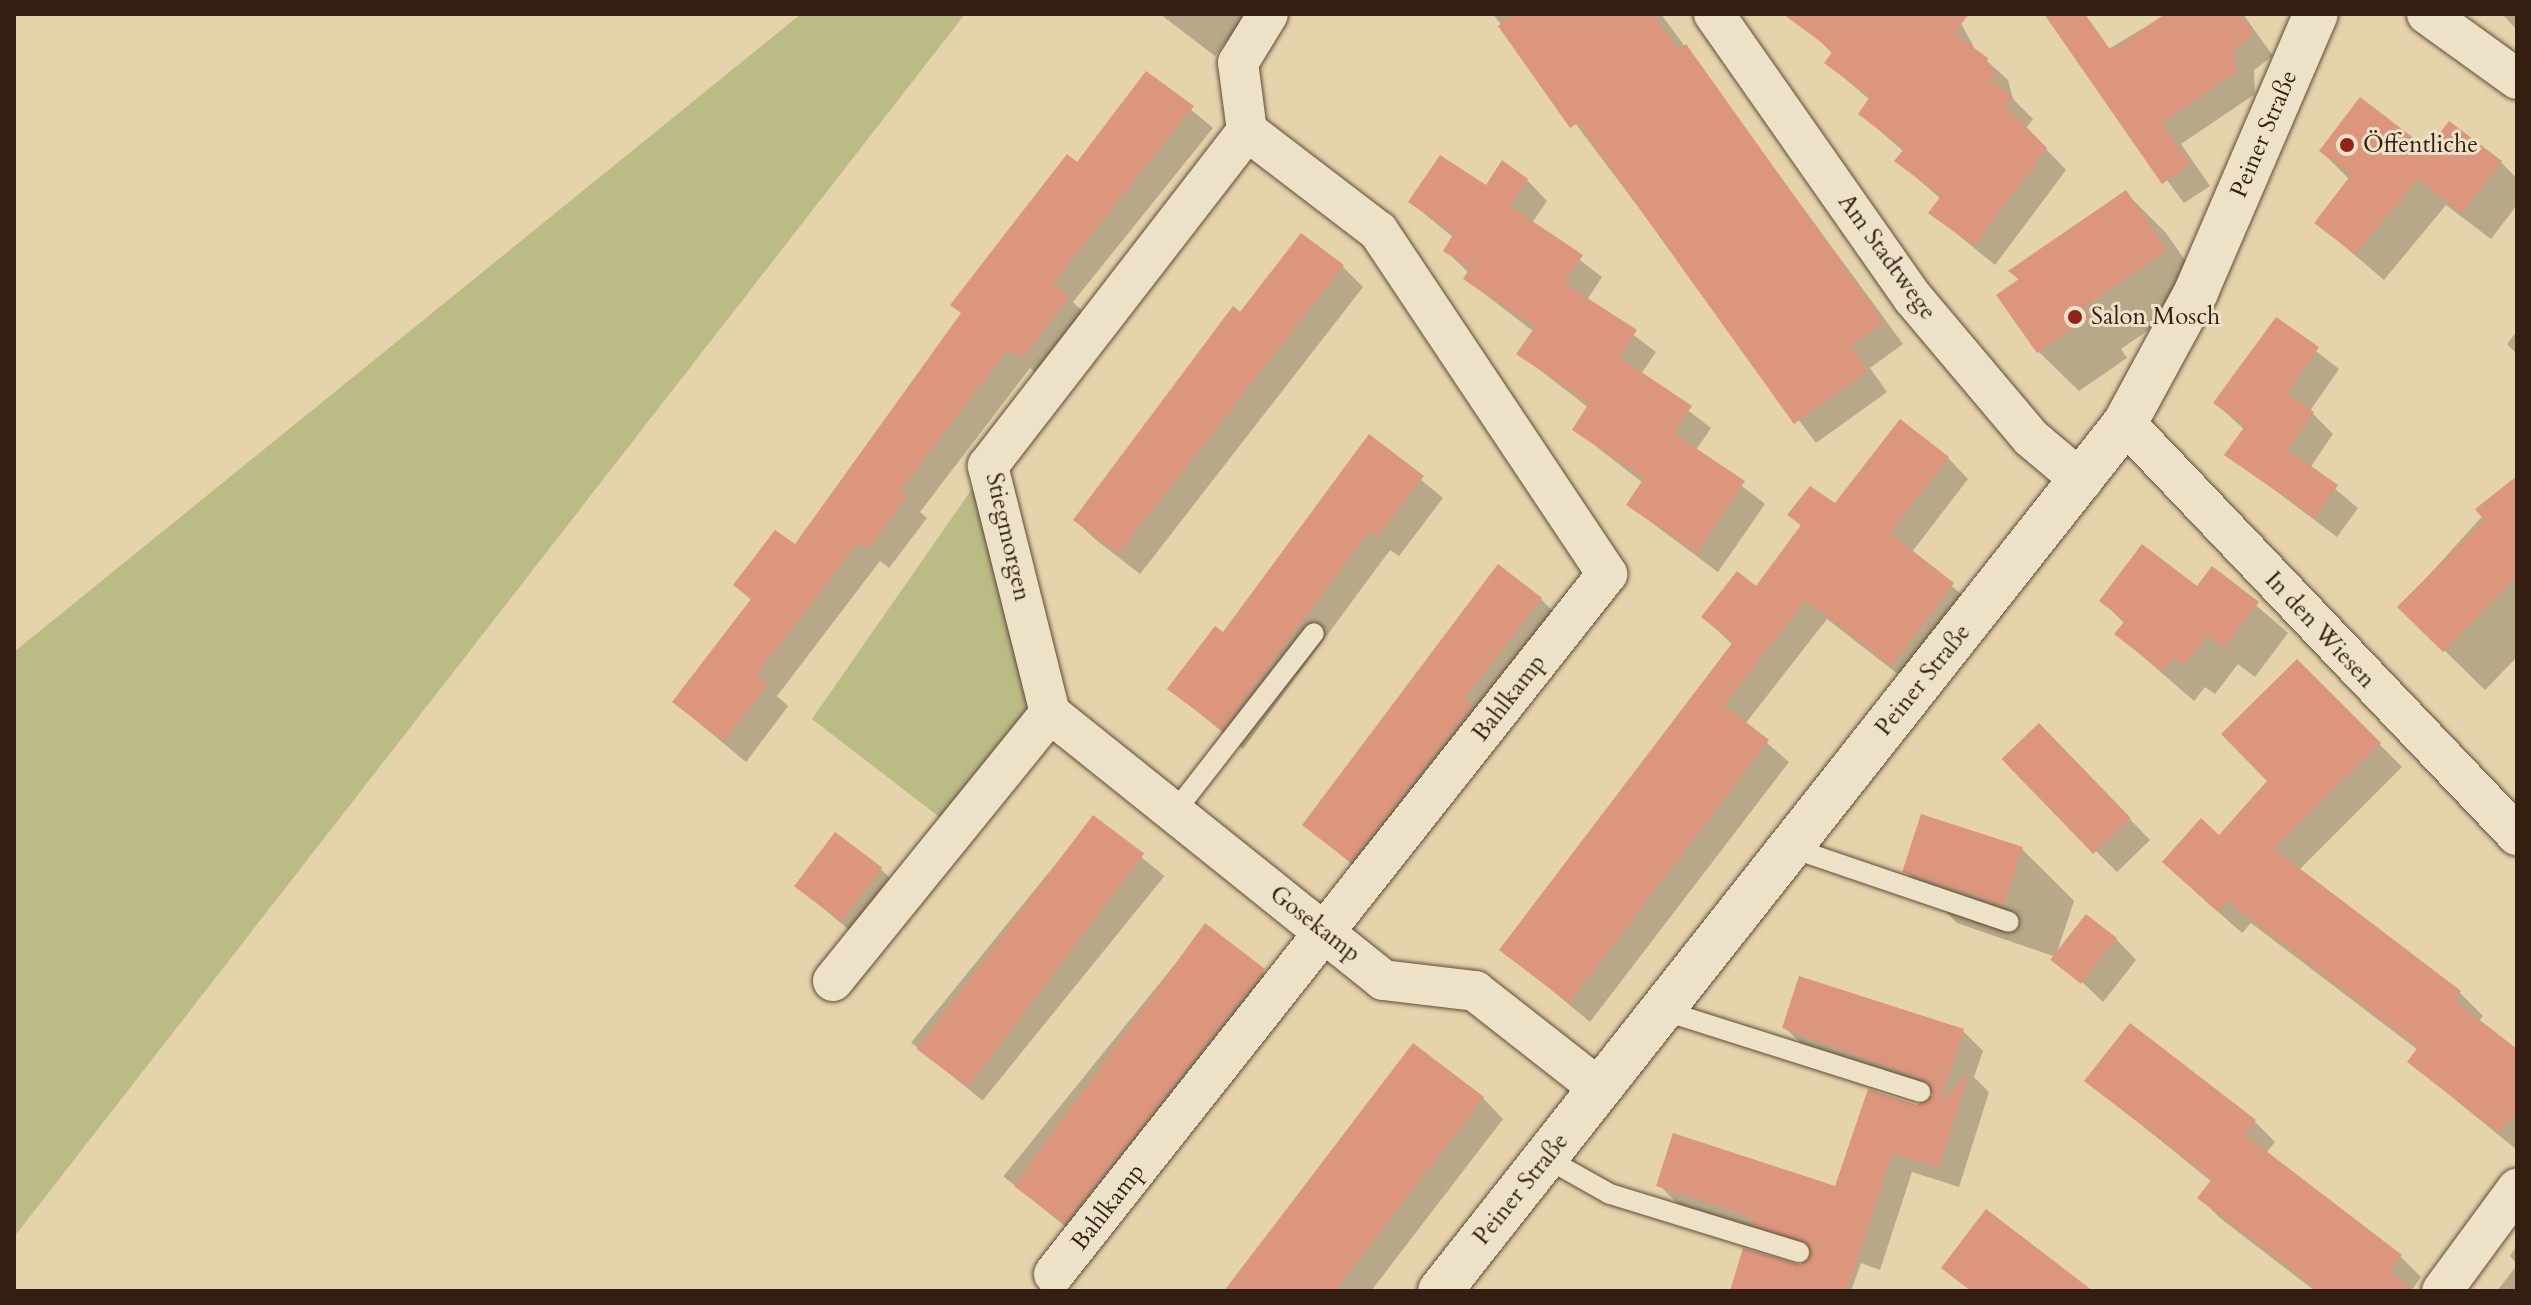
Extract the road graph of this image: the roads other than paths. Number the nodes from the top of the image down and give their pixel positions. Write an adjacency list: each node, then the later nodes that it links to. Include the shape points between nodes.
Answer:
1 (1268, 14): 6 (street, via 1238,63)
2 (1714, 14): 8 (street, Am Stadtwege, via 1913,298 2031,438)
3 (2316, 14): 7 (main road, Peiner Straße, via 2196,292)
4 (2427, 14): 5 (street)
5 (2517, 79)
6 (1247, 131): 10 (street, Stiegmorgen, via 988,466); 15 (street, Bahlkamp, via 1378,231 1607,574)
7 (2125, 423): 8 (main road, Peiner Straße); 12 (street, In den Wiesen)
8 (2082, 481): 13 (main road, Peiner Straße)
9 (1314, 633): 11 (lane)
10 (1050, 713): 11 (street, Gosekamp); 16 (street)
11 (1173, 814): 15 (street, Gosekamp)
12 (2517, 835)
13 (1789, 847): 14 (lane); 17 (main road, Peiner Straße)
14 (2009, 922)
15 (1326, 932): 18 (street, Gosekamp, via 1383,980 1475,991); 23 (street, Bahlkamp)
16 (833, 981)
17 (1662, 1010): 18 (main road, Peiner Straße); 19 (lane)
18 (1600, 1089): 20 (main road, Peiner Straße)
19 (1920, 1092)
20 (1546, 1158): 22 (lane, via 1610,1194); 24 (main road, Peiner Straße)
21 (2517, 1189): 25 (street)
22 (1799, 1252)
23 (1054, 1274)
24 (1440, 1291)
25 (2442, 1291)

